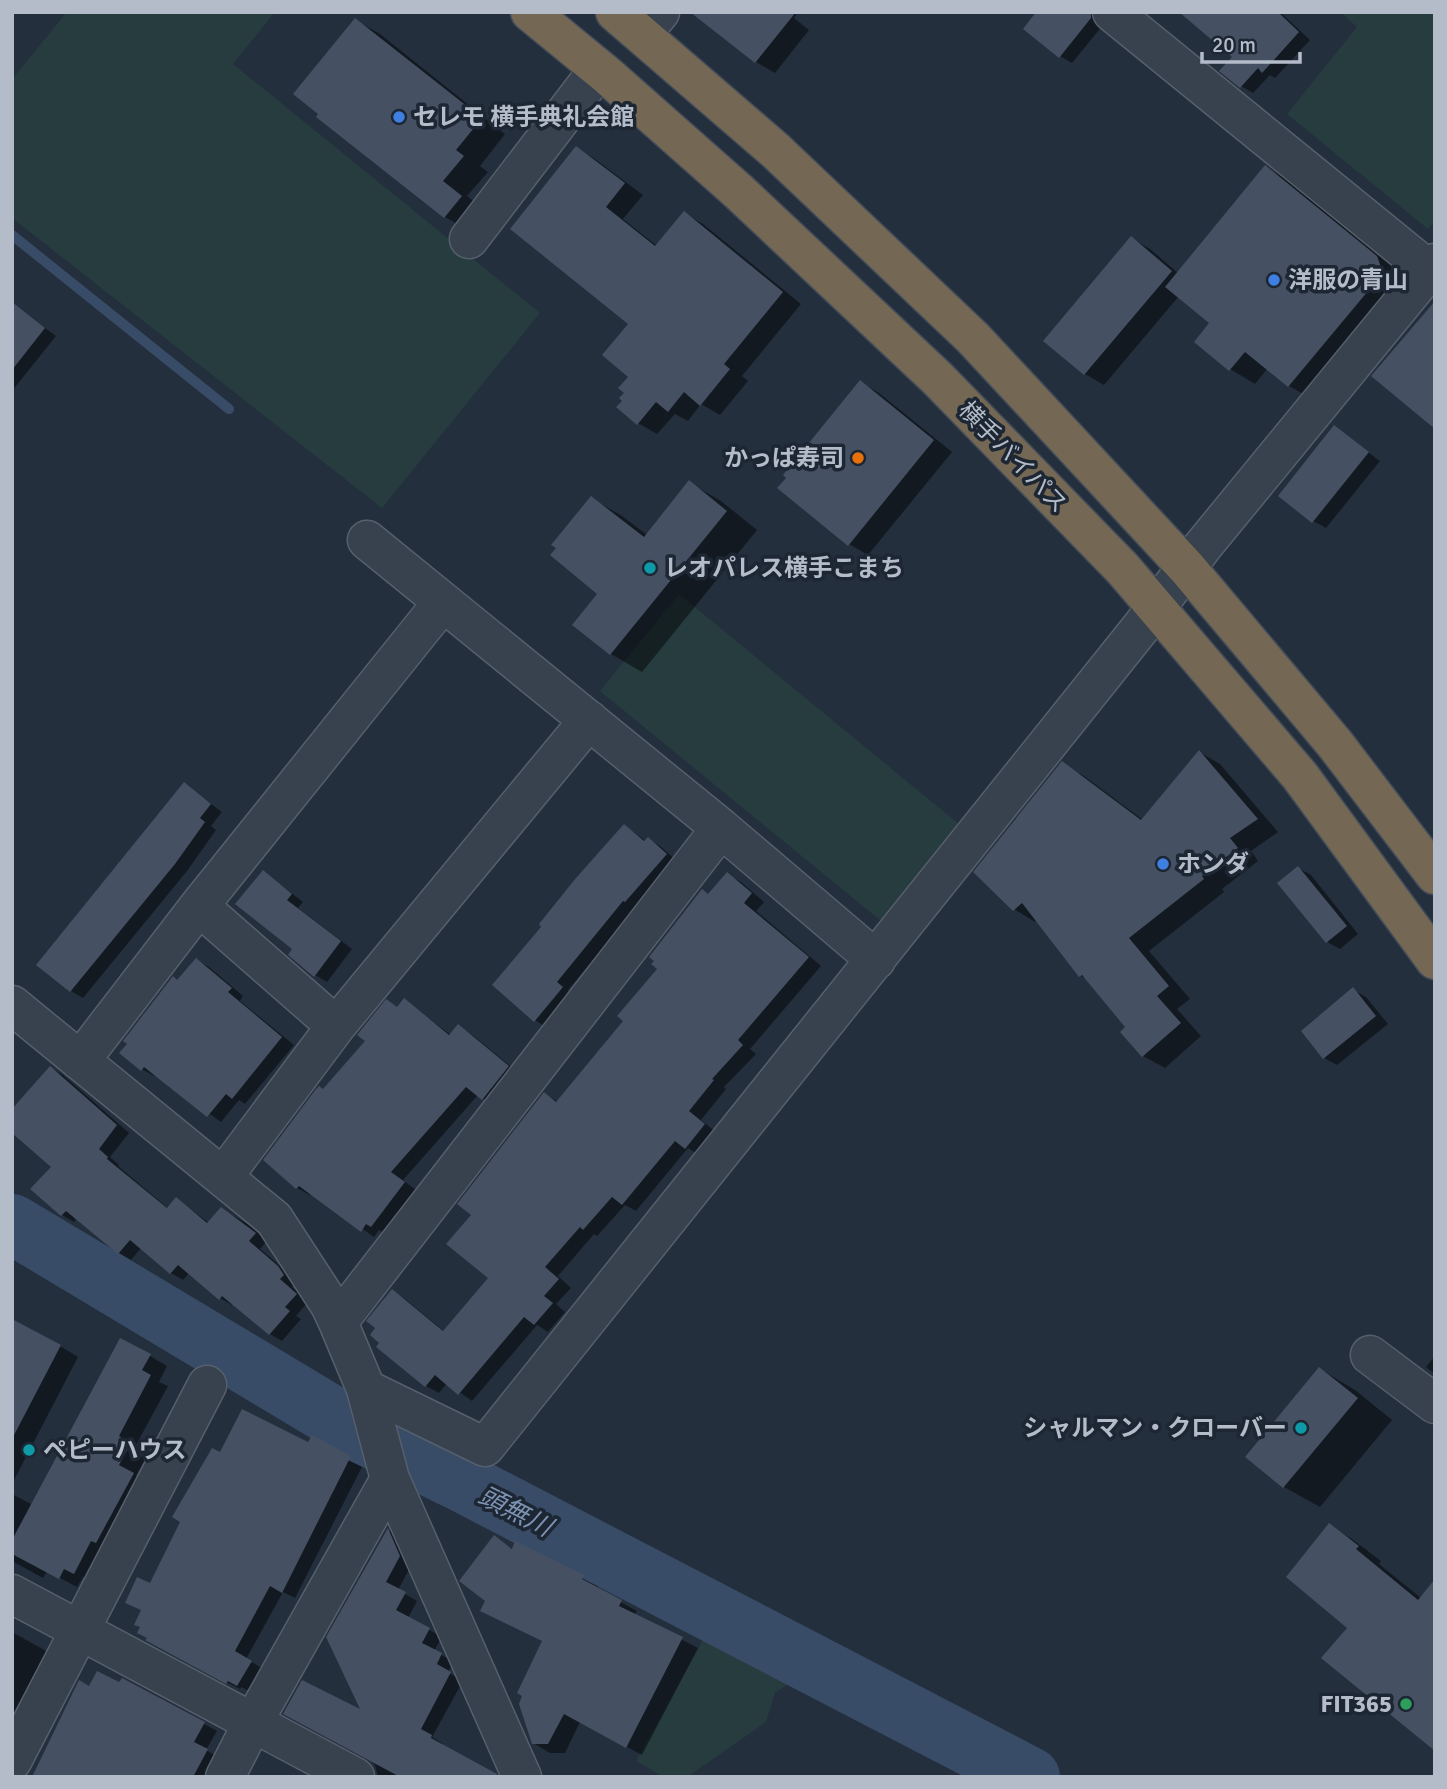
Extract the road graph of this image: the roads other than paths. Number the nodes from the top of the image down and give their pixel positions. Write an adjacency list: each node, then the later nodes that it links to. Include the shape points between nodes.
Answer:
1 (530, 12): 4 (highway, 横手バイパス)
2 (1112, 12): 6 (street)
3 (639, 19): 8 (highway, 横手バイパス, via 973,338)
4 (599, 69): 5 (street); 10 (highway, 横手バイパス, via 738,191 938,379)
5 (469, 239)
6 (1433, 270): 8 (street)
7 (367, 540): 9 (street)
8 (1187, 568): 10 (street); 13 (highway, 横手バイパス, via 1335,744)
9 (443, 602): 11 (street); 14 (street)
10 (1157, 608): 15 (street); 16 (highway, 横手バイパス, via 1300,776)
11 (589, 720): 12 (street); 18 (street)
12 (721, 828): 15 (street); 21 (street)
13 (1435, 875)
14 (199, 906): 18 (street); 19 (street)
15 (876, 960): 24 (street, via 485,1447)
16 (1435, 960)
17 (12, 1006): 19 (street)
18 (336, 1026): 20 (street)
19 (80, 1060): 20 (street)
20 (223, 1177): 21 (street, via 274,1219)
21 (338, 1322): 24 (street)
22 (1370, 1355): 25 (street)
23 (207, 1385): 28 (street)
24 (366, 1389): 26 (street)
25 (1435, 1404)
26 (390, 1479): 29 (street); 33 (street)
27 (12, 1594): 28 (street)
28 (80, 1629): 29 (street); 30 (street)
29 (252, 1724): 31 (street); 32 (street)
30 (12, 1760)
31 (225, 1777)
32 (355, 1777)
33 (522, 1777)

